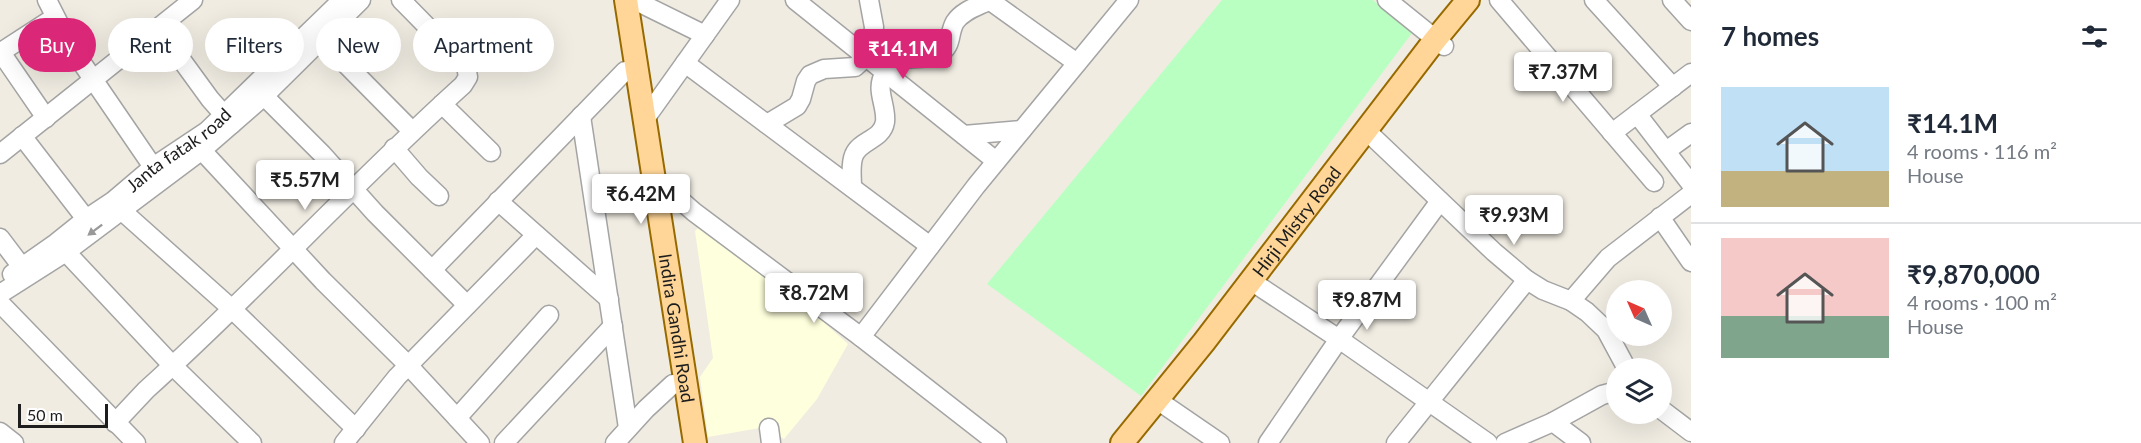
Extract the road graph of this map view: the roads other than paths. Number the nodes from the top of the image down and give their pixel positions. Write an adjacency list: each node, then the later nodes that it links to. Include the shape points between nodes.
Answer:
1 (47, 0): 19 (street)
2 (194, 0): 20 (street)
3 (342, 0): 43 (street, Janta fatak road)
4 (361, 0): 21 (street)
5 (401, 0): 39 (street, via 466,66 468,76 463,85)
6 (614, 0): 18 (main road, Indira Gandhi Road)
7 (730, 0): 23 (street)
8 (795, 0): 27 (street)
9 (869, 0): 27 (street, via 874,27)
10 (990, 0): 29 (street); 34 (street, via 962,15 942,53 901,59)
11 (1129, 0): 29 (street)
12 (1387, 0): 24 (street)
13 (1468, 0): 24 (main road, Hirji Mistry Road)
14 (1481, 0): 24 (main road, Hirji Mistry Road)
15 (1499, 0): 48 (street)
16 (1594, 0): 37 (street)
17 (1672, 0): 22 (street)
18 (633, 11): 23 (street); 31 (main road, Indira Gandhi Road); 45 (main road, Indira Gandhi Road)
19 (55, 17): 26 (street); 36 (street)
20 (172, 18)
21 (343, 18)
22 (1691, 21)
23 (705, 35): 28 (street)
24 (1439, 43): 52 (main road, Hirji Mistry Road); 82 (main road, Hirji Mistry Road)
25 (316, 44): 38 (street)
26 (0, 51): 42 (street)
27 (866, 57): 34 (street); 44 (street, via 855,67 824,69 810,75 797,106)
28 (685, 63): 44 (street); 45 (street)
29 (1077, 63): 46 (street)
30 (108, 68): 36 (street)
31 (625, 71): 41 (street); 45 (main road, Indira Gandhi Road)
32 (192, 72): 43 (street)
33 (353, 72): 47 (street)
34 (885, 72): 50 (street); 63 (street, via 880,84 885,122 882,130 857,149)
35 (1691, 74): 37 (street)
36 (93, 80): 42 (street); 59 (street)
37 (1673, 87): 40 (street)
38 (264, 96): 43 (street); 64 (street)
39 (442, 104): 47 (street); 56 (street)
40 (1637, 114): 48 (street); 55 (street)
41 (581, 116): 67 (street); 84 (street)
42 (46, 118): 51 (street)
43 (228, 120): 53 (street, Janta fatak road)
44 (768, 124): 63 (street)
45 (639, 126): 60 (main road, Indira Gandhi Road)
46 (1022, 130): 50 (street); 58 (street)
47 (412, 132): 54 (street)
48 (1612, 133): 61 (street)
49 (1691, 134): 55 (street)
50 (964, 135): 58 (street)
51 (22, 136): 57 (street); 71 (street)
52 (1373, 136): 68 (street); 82 (main road, Hirji Mistry Road)
53 (197, 146): 59 (street, Janta fatak road); 69 (street); 75 (street)
54 (394, 148): 64 (street); 66 (street)
55 (1666, 151): 62 (street)
56 (491, 152)
57 (0, 154)
58 (996, 161): 74 (street)
59 (153, 167): 71 (street, Janta fatak road)
60 (647, 178): 91 (street); 96 (main road, Indira Gandhi Road); 115 (main road, Indira Gandhi Road)
61 (1654, 182)
62 (1691, 184)
63 (852, 187): 74 (street)
64 (353, 190): 75 (street); 78 (street)
65 (1691, 194): 70 (street)
66 (439, 196)
67 (498, 201): 72 (street); 78 (street)
68 (1440, 201): 80 (street); 92 (street)
69 (121, 210): 76 (street, one-way to 76); 88 (street)
70 (1660, 217): 77 (street); 85 (street, via 1608,258)
71 (86, 219): 79 (street, Janta fatak road)
72 (536, 235): 84 (street); 87 (street)
73 (0, 238): 79 (street)
74 (930, 246): 91 (street)
75 (293, 248): 88 (street); 94 (street)
76 (66, 252): 79 (street); 95 (street)
77 (1691, 262)
78 (432, 270): 87 (street)
79 (25, 272): 81 (street, Janta fatak road); 83 (street)
80 (1527, 280): 85 (street); 98 (street)
81 (0, 282)
82 (1255, 284): 92 (street); 99 (main road, Hirji Mistry Road); 117 (main road, Hirji Mistry Road)
83 (0, 294)
84 (609, 300): 90 (street)
85 (1571, 301): 93 (street, via 1606,330)
86 (0, 303): 103 (street)
87 (467, 305): 94 (street)
88 (232, 309): 95 (street); 107 (street)
89 (549, 315): 100 (street)
90 (613, 326): 104 (street); 112 (street)
91 (861, 337): 116 (street)
92 (1339, 339): 98 (street); 120 (street)
93 (1621, 358)
94 (408, 365): 100 (street); 107 (street)
95 (173, 366): 103 (street); 110 (street)
96 (673, 384): 104 (street); 114 (main road, Indira Gandhi Road)
97 (1606, 394): 102 (street)
98 (1429, 404): 121 (street); 122 (street)
99 (1166, 406): 118 (main road, Hirji Mistry Road); 119 (street)
100 (457, 418): 111 (street)
101 (1672, 418): 106 (street)
102 (1553, 422): 123 (street); 124 (street)
103 (115, 423): 109 (street)
104 (628, 428): 113 (street)
105 (0, 432): 108 (street)
106 (1691, 432)
107 (353, 437)
108 (14, 443)
109 (136, 443)
110 (252, 443)
111 (480, 443)
112 (504, 443)
113 (615, 443)
114 (682, 443)
115 (695, 443)
116 (997, 443)
117 (1122, 443)
118 (1135, 443)
119 (1220, 443)
120 (1268, 443)
121 (1396, 443)
122 (1488, 443)
123 (1505, 443)
124 (1581, 443)

